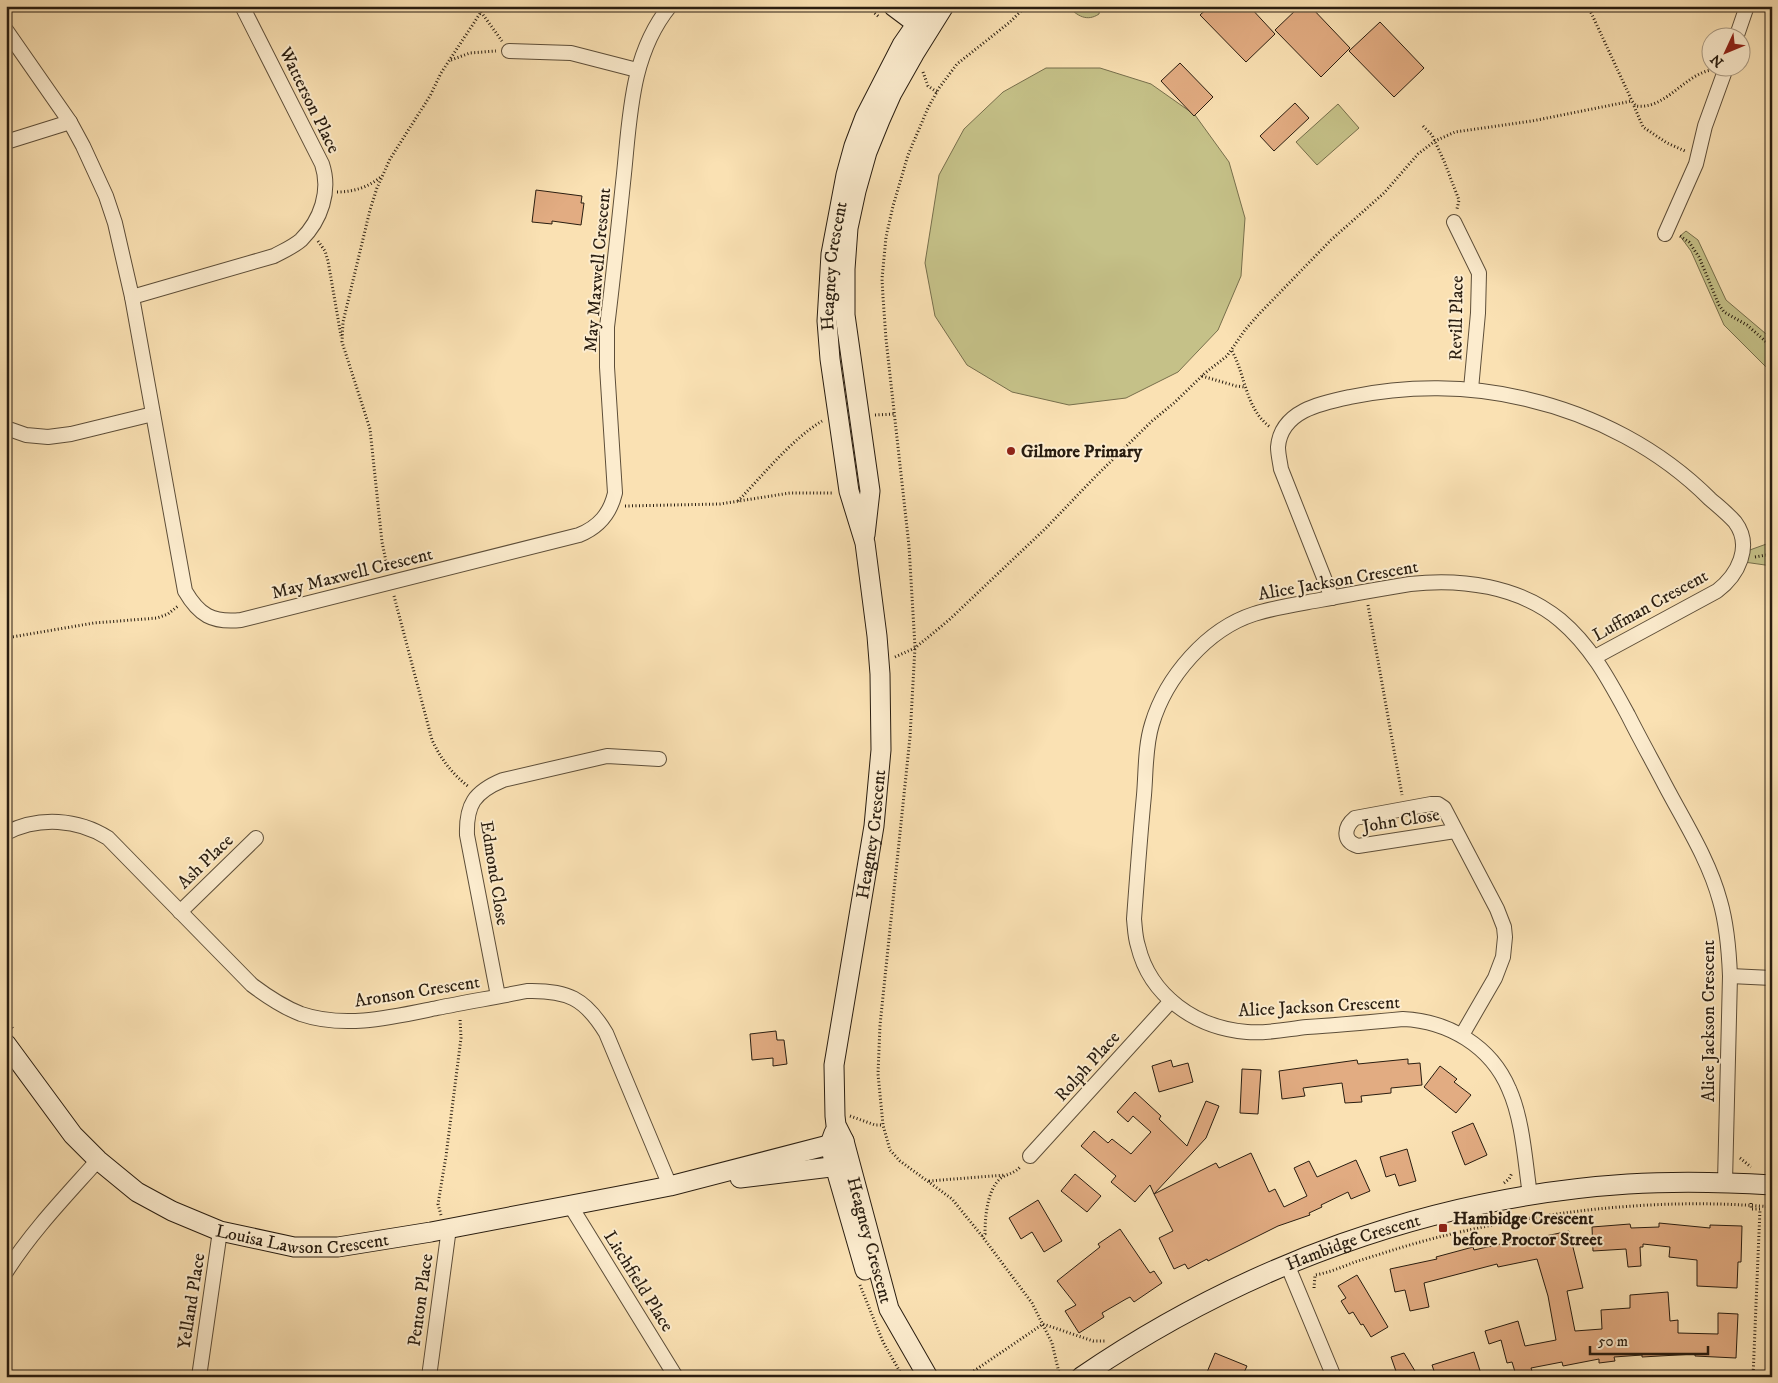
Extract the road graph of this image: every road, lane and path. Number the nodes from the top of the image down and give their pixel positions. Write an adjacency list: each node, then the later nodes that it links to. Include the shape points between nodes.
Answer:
1 (242, 6): 26 (street, Watterson Place, via 322,164)
2 (477, 6): 9 (path)
3 (670, 6): 16 (street, May Maxwell Crescent, via 647,42)
4 (867, 6): 10 (path)
5 (1026, 6): 49 (path, via 957,64 939,88 908,155 886,237 883,297 886,340 909,546)
6 (1588, 6): 19 (path)
7 (1747, 6): 12 (street)
8 (936, 8): 11 (street, Heagney Crescent)
9 (481, 12): 14 (path); 15 (path)
10 (887, 12): 11 (street)
11 (922, 28): 51 (street, Heagney Crescent, via 902,45 865,116 854,146 842,227 831,254 836,315 830,359 848,491 864,543)
12 (1739, 28)
13 (6, 30): 20 (street, May Maxwell Crescent)
14 (510, 51): 15 (path, via 470,54); 16 (street, via 570,53)
15 (449, 62): 25 (path, via 398,143)
16 (637, 70): 43 (street, May Maxwell Crescent, via 607,327 615,493)
17 (1700, 74): 19 (path, via 1652,105 1640,107)
18 (1722, 78): 24 (street)
19 (1633, 102): 22 (path, via 1455,132); 24 (path, via 1643,127 1678,148)
20 (70, 122): 23 (street); 30 (street, May Maxwell Crescent, via 106,196)
21 (1423, 126): 22 (path)
22 (1435, 141): 27 (path, via 1459,200); 33 (path, via 1418,154 1384,193 1331,240 1259,314)
23 (6, 142)
24 (1698, 155): 29 (street)
25 (382, 176): 26 (path, via 357,190); 31 (path, via 349,292)
26 (325, 191): 28 (street, Watterson Place, via 324,202)
27 (1454, 222): 36 (street, Revill Place, via 1479,273)
28 (309, 230): 30 (street, Watterson Place, via 293,246 274,256); 31 (path, via 325,251)
29 (1666, 231): 32 (path, via 1689,242 1724,312 1747,325)
30 (132, 297): 37 (street, May Maxwell Crescent)
31 (342, 342): 44 (path, via 370,429 382,542)
32 (1772, 346)
33 (1232, 351): 34 (path); 35 (path)
34 (1202, 376): 35 (path); 49 (path, via 949,620)
35 (1245, 387): 40 (path, via 1260,416)
36 (1471, 389): 40 (street, Luffman Crescent, via 1404,389 1335,400 1298,414); 50 (street, Luffman Crescent, via 1526,399 1578,415 1627,437 1692,481 1735,523 1742,535 1742,558 1735,573 1718,591)
37 (153, 414): 39 (street, via 48,437 26,435); 46 (street, May Maxwell Crescent, via 185,591)
38 (826, 420): 42 (path, via 812,426)
39 (6, 428)
40 (1281, 435): 47 (street, via 1278,448 1281,470)
41 (838, 493): 42 (path, via 790,493)
42 (737, 501): 43 (path)
43 (612, 505): 44 (street, May Maxwell Crescent, via 606,517 579,535)
44 (390, 582): 46 (street, May Maxwell Crescent, via 232,621 206,616); 53 (path, via 432,740 448,767)
45 (1366, 592): 47 (street, Alice Jackson Crescent); 50 (street, Alice Jackson Crescent, via 1428,582 1465,583 1516,595 1566,626); 54 (path, via 1402,789)
46 (190, 598): 48 (path, via 157,618 94,623)
47 (1332, 598): 62 (street, Alice Jackson Crescent, via 1253,614 1212,637 1178,671 1156,712 1147,755 1134,919 1138,946 1147,971)
48 (6, 638)
49 (915, 648): 51 (path, via 895,657); 67 (path, via 910,737 880,1025 878,1082)
50 (1594, 657): 59 (street, Alice Jackson Crescent, via 1610,681 1707,865 1724,918)
51 (879, 658): 68 (street, Heagney Crescent, via 881,750 875,816 834,1065)
52 (659, 759): 53 (street, Edmond Close, via 607,756 503,780)
53 (480, 794): 61 (street, Edmond Close, via 466,817 467,835)
54 (1402, 808): 55 (street, John Close, via 1438,804 1444,808); 55 (street, John Close, via 1356,818 1349,823 1346,837 1358,846)
55 (1455, 831): 65 (street, John Close, via 1497,909 1505,937 1503,957 1495,978)
56 (6, 833): 58 (street, Aronson Crescent, via 38,823 64,822 98,832 108,838)
57 (256, 838): 58 (street, Ash Place)
58 (180, 912): 63 (street, Aronson Crescent, via 252,986 275,1002 303,1014 332,1020 380,1019)
59 (1730, 976): 60 (street); 70 (street, Alice Jackson Crescent)
60 (1772, 978)
61 (498, 996): 63 (street, Aronson Crescent); 78 (street, Aronson Crescent, via 550,991 570,996 595,1015 606,1033)
62 (1171, 1001): 65 (street, Alice Jackson Crescent, via 1193,1018 1219,1028 1248,1033 1403,1019 1440,1025); 69 (street, Rolph Place)
63 (458, 1004): 80 (path, via 461,1038)
64 (6, 1019): 66 (path)
65 (1462, 1035): 79 (street, Alice Jackson Crescent, via 1494,1064 1509,1089 1518,1118)
66 (12, 1039): 71 (street, Louisa Lawson Crescent, via 73,1135)
67 (883, 1125): 68 (path); 74 (path, via 893,1154)
68 (840, 1131): 72 (street, Heagney Crescent); 78 (street, Louisa Lawson Crescent)
69 (1030, 1156): 73 (path, via 1016,1172)
70 (1726, 1156): 75 (street, Alice Jackson Crescent); 76 (path, via 1740,1157 1754,1168)
71 (98, 1160): 86 (street, Louisa Lawson Crescent, via 136,1192); 89 (street, via 41,1224)
72 (842, 1166): 78 (street, Louisa Lawson Crescent); 93 (street, Heagney Crescent, via 889,1309)
73 (1006, 1175): 74 (path); 87 (path, via 998,1181 990,1198 985,1234)
74 (928, 1181): 87 (path, via 952,1199)
75 (1725, 1182): 76 (street, Hambidge Crescent); 79 (street, Hambidge Crescent, via 1628,1184)
76 (1752, 1184): 77 (street, Hambidge Crescent); 82 (path)
77 (1772, 1185)
78 (670, 1186): 81 (street, Louisa Lawson Crescent)
79 (1530, 1195): 88 (street, Hambidge Crescent, via 1407,1222)
80 (438, 1205): 84 (path); 85 (path)
81 (570, 1205): 85 (street, Louisa Lawson Crescent); 96 (street, Litchfield Place)
82 (1751, 1205): 83 (path); 90 (path, via 1613,1208 1482,1227 1315,1275 1313,1286); 103 (path, via 1751,1209 1760,1210)
83 (1772, 1207)
84 (434, 1211)
85 (443, 1218): 86 (street, Louisa Lawson Crescent, via 338,1248 294,1247); 95 (street, Penton Place)
86 (220, 1231): 94 (street, Yelland Place)
87 (982, 1236): 91 (path, via 1032,1302)
88 (1287, 1264): 101 (street, Hambidge Crescent, via 1167,1322); 102 (street)
89 (6, 1272)
90 (1316, 1295)
91 (1043, 1324): 92 (path); 99 (path); 100 (path, via 1052,1343)
92 (1093, 1341)
93 (909, 1356): 97 (street, Heagney Crescent); 98 (street, Heagney Crescent)
94 (199, 1377)
95 (428, 1377)
96 (676, 1377)
97 (915, 1377)
98 (928, 1377)
99 (965, 1377)
100 (1060, 1377)
101 (1081, 1377)
102 (1334, 1377)
103 (1753, 1377)

